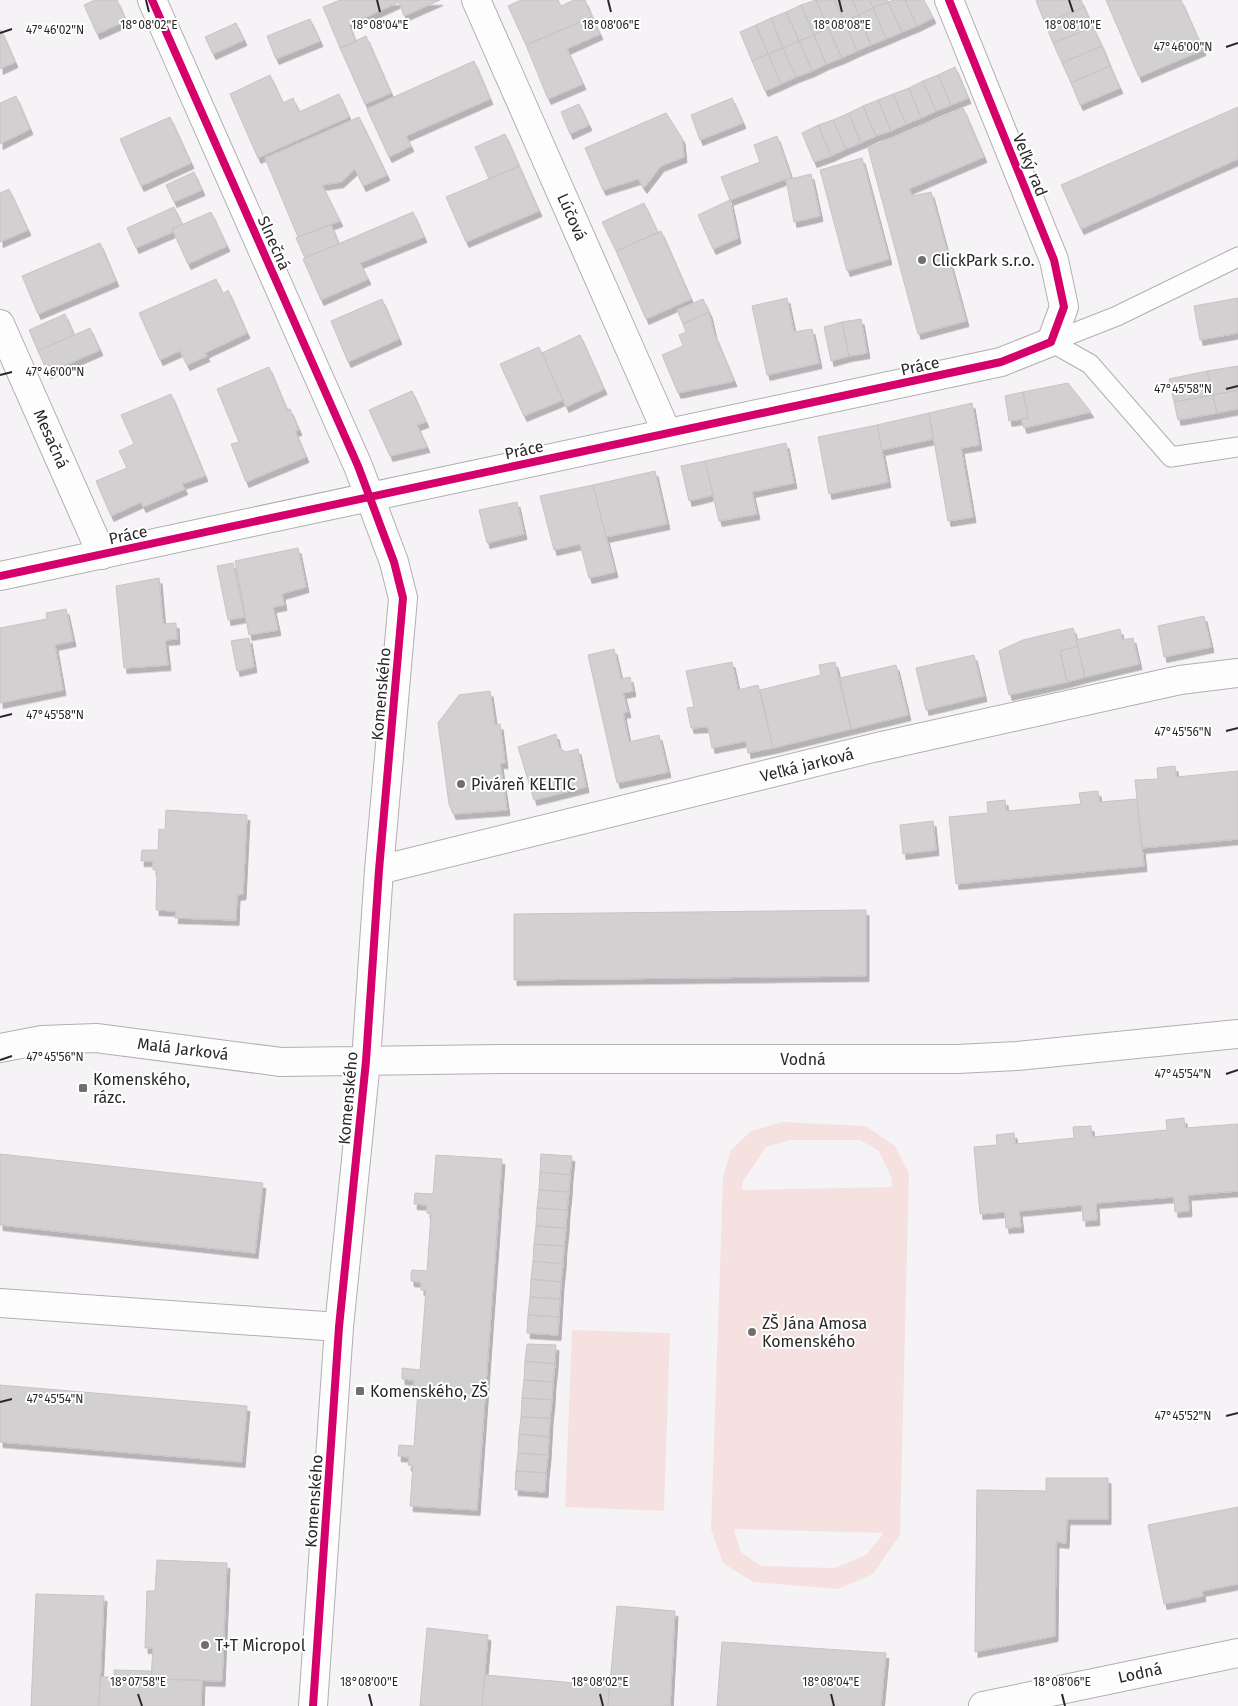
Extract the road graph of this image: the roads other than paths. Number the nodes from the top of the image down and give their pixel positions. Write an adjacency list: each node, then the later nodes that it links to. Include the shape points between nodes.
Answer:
1 (152, 0): 9 (street, Slnečná)
2 (476, 0): 7 (street, Lúčová)
3 (949, 0): 6 (street, Veľký rad, via 1054,260 1064,307)
4 (1238, 257): 6 (lane, via 1117,316)
5 (0, 324): 10 (street, Mesačná)
6 (1051, 342): 7 (street, Práce, via 1001,362); 8 (lane, via 1090,364 1171,457)
7 (667, 433): 9 (street, Práce)
8 (1238, 447)
9 (369, 497): 10 (street, Práce); 13 (street, Komenského, via 394,562 403,598)
10 (102, 555): 11 (street, Práce)
11 (0, 576)
12 (1238, 673): 13 (street, Veľká jarková, via 1180,680 874,748)
13 (379, 870): 16 (street, Komenského)
14 (1238, 1034): 16 (street, Vodná, via 957,1059)
15 (0, 1048): 16 (street, Malá Jarková, via 42,1040 96,1038 282,1062)
16 (366, 1061): 18 (street, Komenského)
17 (0, 1303): 18 (street)
18 (339, 1327): 20 (street, Komenského)
19 (1238, 1653): 21 (street, Lodná)
20 (313, 1706)
21 (983, 1706)

